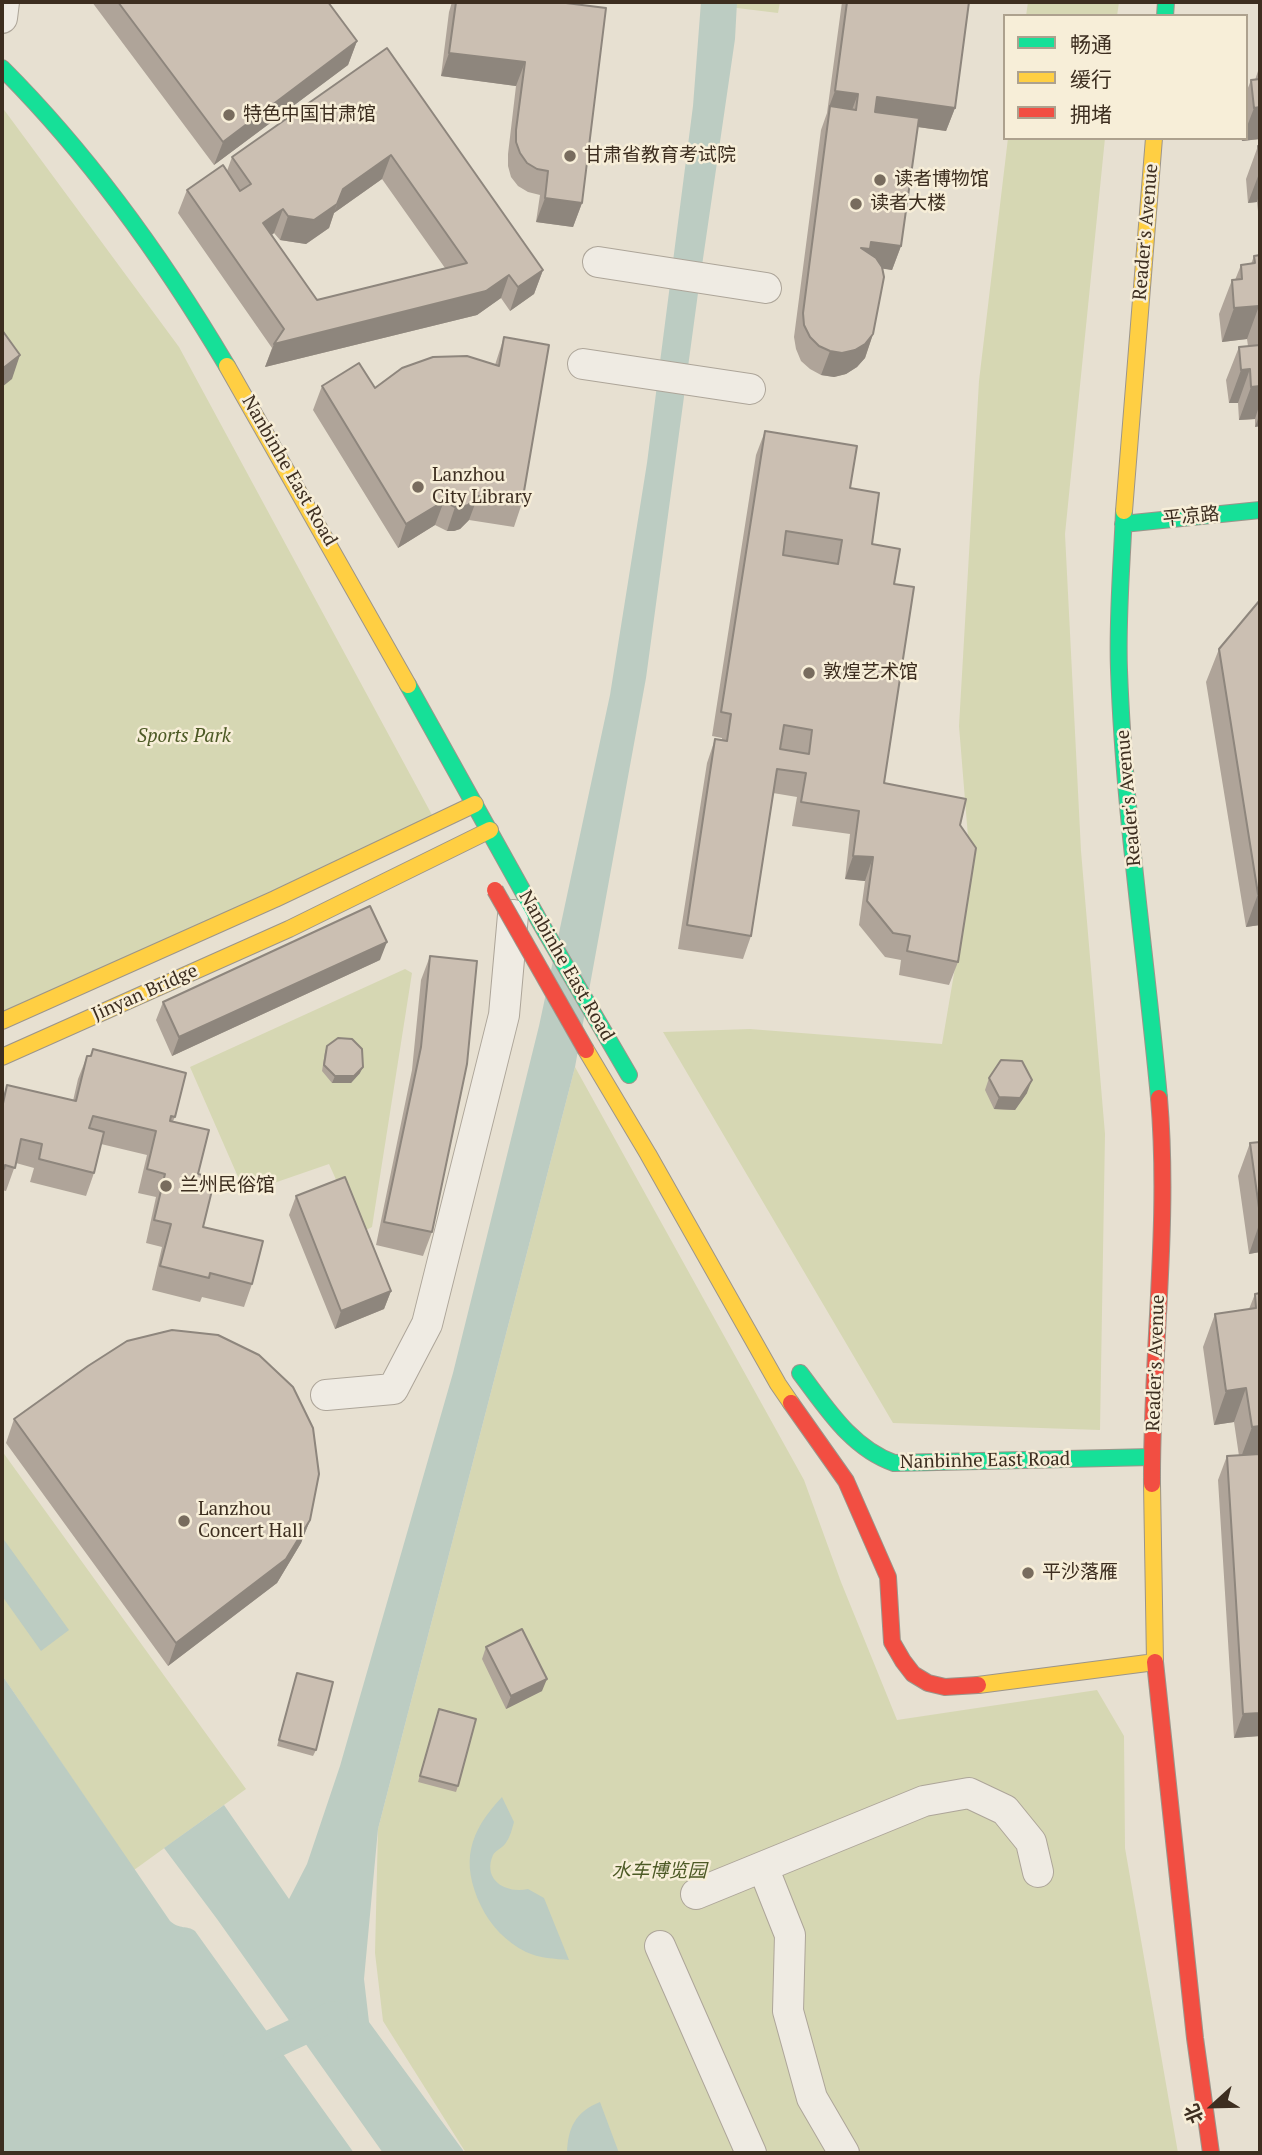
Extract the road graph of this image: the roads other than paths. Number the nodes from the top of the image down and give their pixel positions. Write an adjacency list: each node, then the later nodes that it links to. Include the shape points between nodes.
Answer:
1 (4, 2): 2 (street)
2 (2, 18)
3 (2, 68): 11 (main road, Nanbinhe East Road, via 84,157 152,248 236,380)
4 (1154, 140): 10 (main road, Reader's Avenue)
5 (612, 264): 6 (street)
6 (755, 287)
7 (596, 366): 8 (street)
8 (740, 387)
9 (1260, 510): 10 (main road, 平凉路)
10 (1123, 524): 21 (main road, Reader's Avenue, via 1119,668 1123,733 1161,1126)
11 (475, 804): 12 (main road, Jinyan Bridge); 13 (main road, Nanbinhe East Road)
12 (450, 809): 14 (main road); 16 (main road, Jinyan Bridge, via 275,899)
13 (490, 830): 14 (main road, Jinyan Bridge); 15 (main road, Nanbinhe East Road)
14 (472, 848): 17 (main road, Jinyan Bridge)
15 (500, 882): 18 (main road, Nanbinhe East Road); 20 (street, via 504,1015 427,1324 393,1389); 22 (main road, Nanbinhe East Road, bridge, via 586,1051 778,1384 846,1482 888,1577 892,1642 913,1674 928,1683 965,1687)
16 (2, 1021)
17 (2, 1057)
18 (634, 1083)
19 (792, 1360): 21 (main road, Nanbinhe East Road, via 829,1412 869,1451 891,1462)
20 (326, 1395)
21 (1152, 1457): 22 (main road)
22 (1156, 1662): 29 (main road)
23 (763, 1867): 24 (street, via 924,1801 969,1793 1004,1810 1031,1842); 25 (street); 27 (street, via 790,1935 788,2011 812,2098)
24 (1038, 1872)
25 (696, 1894)
26 (660, 1946): 28 (street)
27 (835, 2151)
28 (751, 2153)
29 (1211, 2153)

